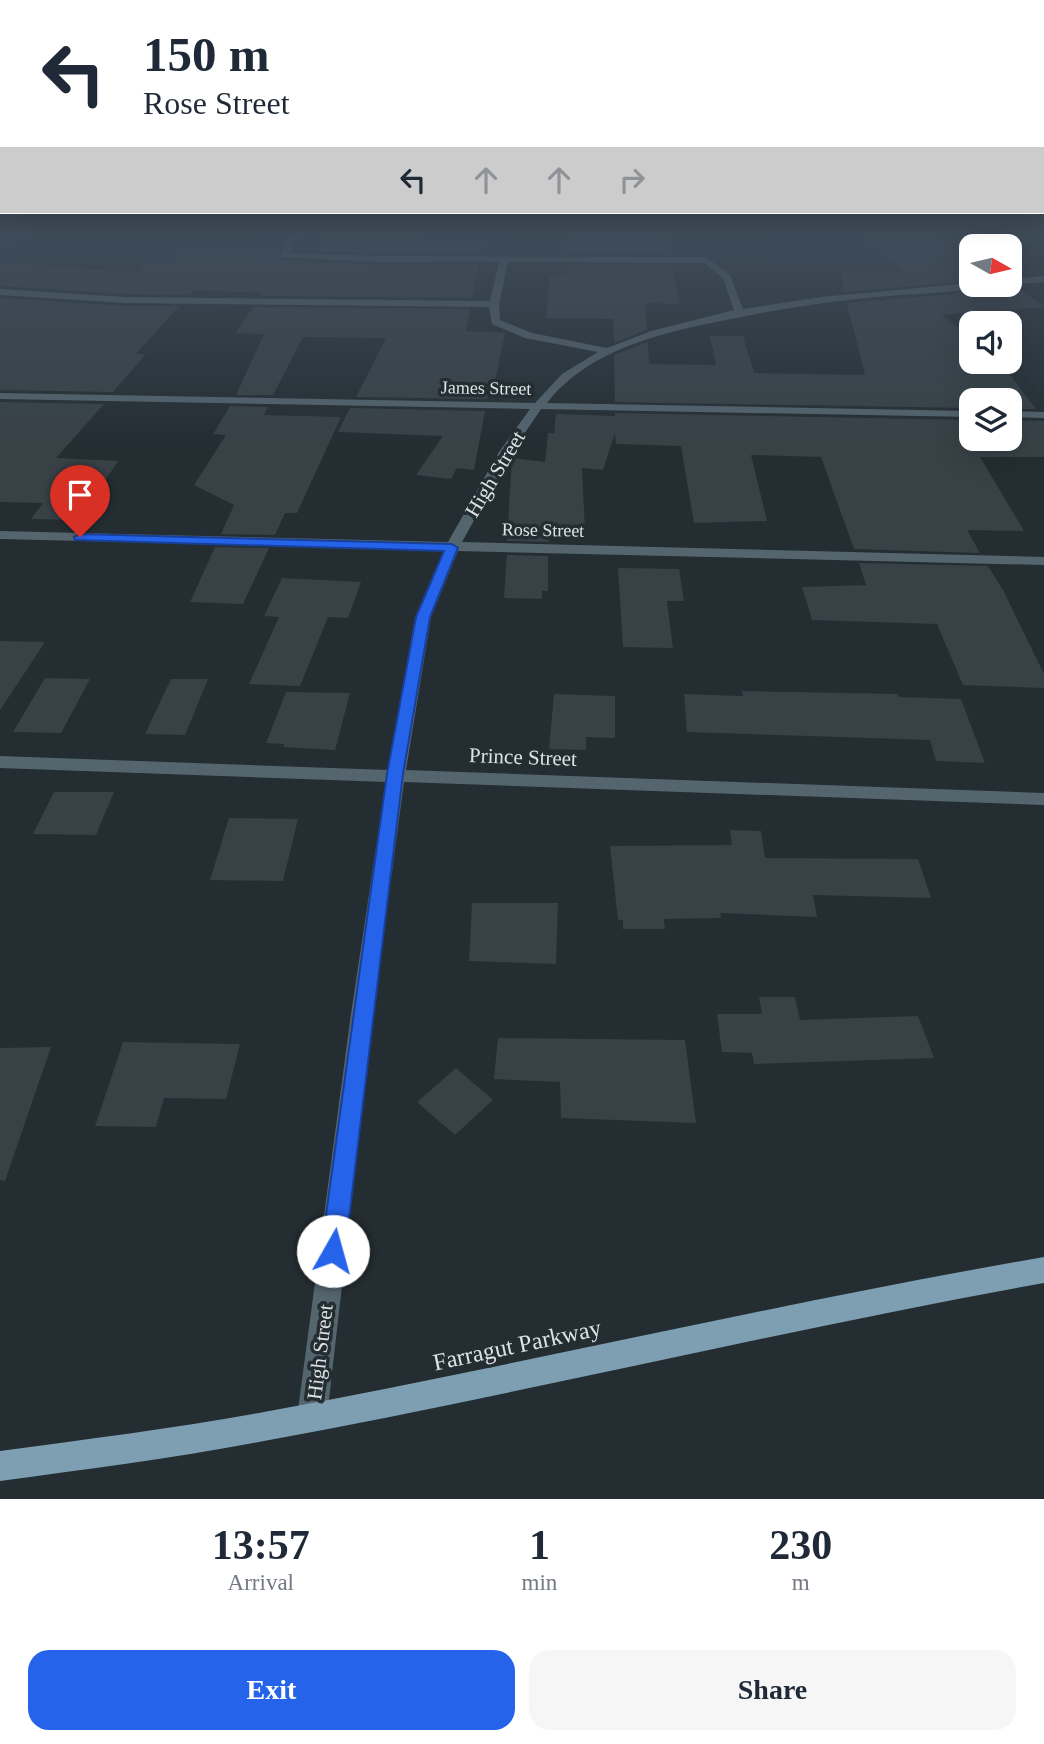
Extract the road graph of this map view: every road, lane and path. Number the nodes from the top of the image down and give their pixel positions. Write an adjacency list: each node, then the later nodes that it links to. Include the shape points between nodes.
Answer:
1 (490, 304): 2 (street)
2 (494, 304): 6 (street, via 495,322 507,328)
3 (736, 304): 5 (street)
4 (804, 304): 5 (street, High Street)
5 (740, 314): 6 (street, High Street, via 664,329)
6 (607, 351): 8 (street, High Street, via 564,378)
7 (0, 396): 8 (street, James Street)
8 (536, 406): 9 (street, James Street); 13 (street, High Street)
9 (959, 414)
10 (1022, 414): 11 (street)
11 (1044, 415)
12 (0, 535): 13 (street, Rose Street)
13 (452, 548): 14 (street, Rose Street); 16 (street, High Street, via 423,617)
14 (1044, 561)
15 (0, 762): 16 (street, Prince Street)
16 (395, 774): 17 (street, Prince Street); 19 (street, High Street)
17 (1044, 799)
18 (1044, 1270): 19 (main road, Farragut Parkway, via 797,1316)
19 (312, 1417): 20 (main road, Farragut Parkway)
20 (0, 1466)

